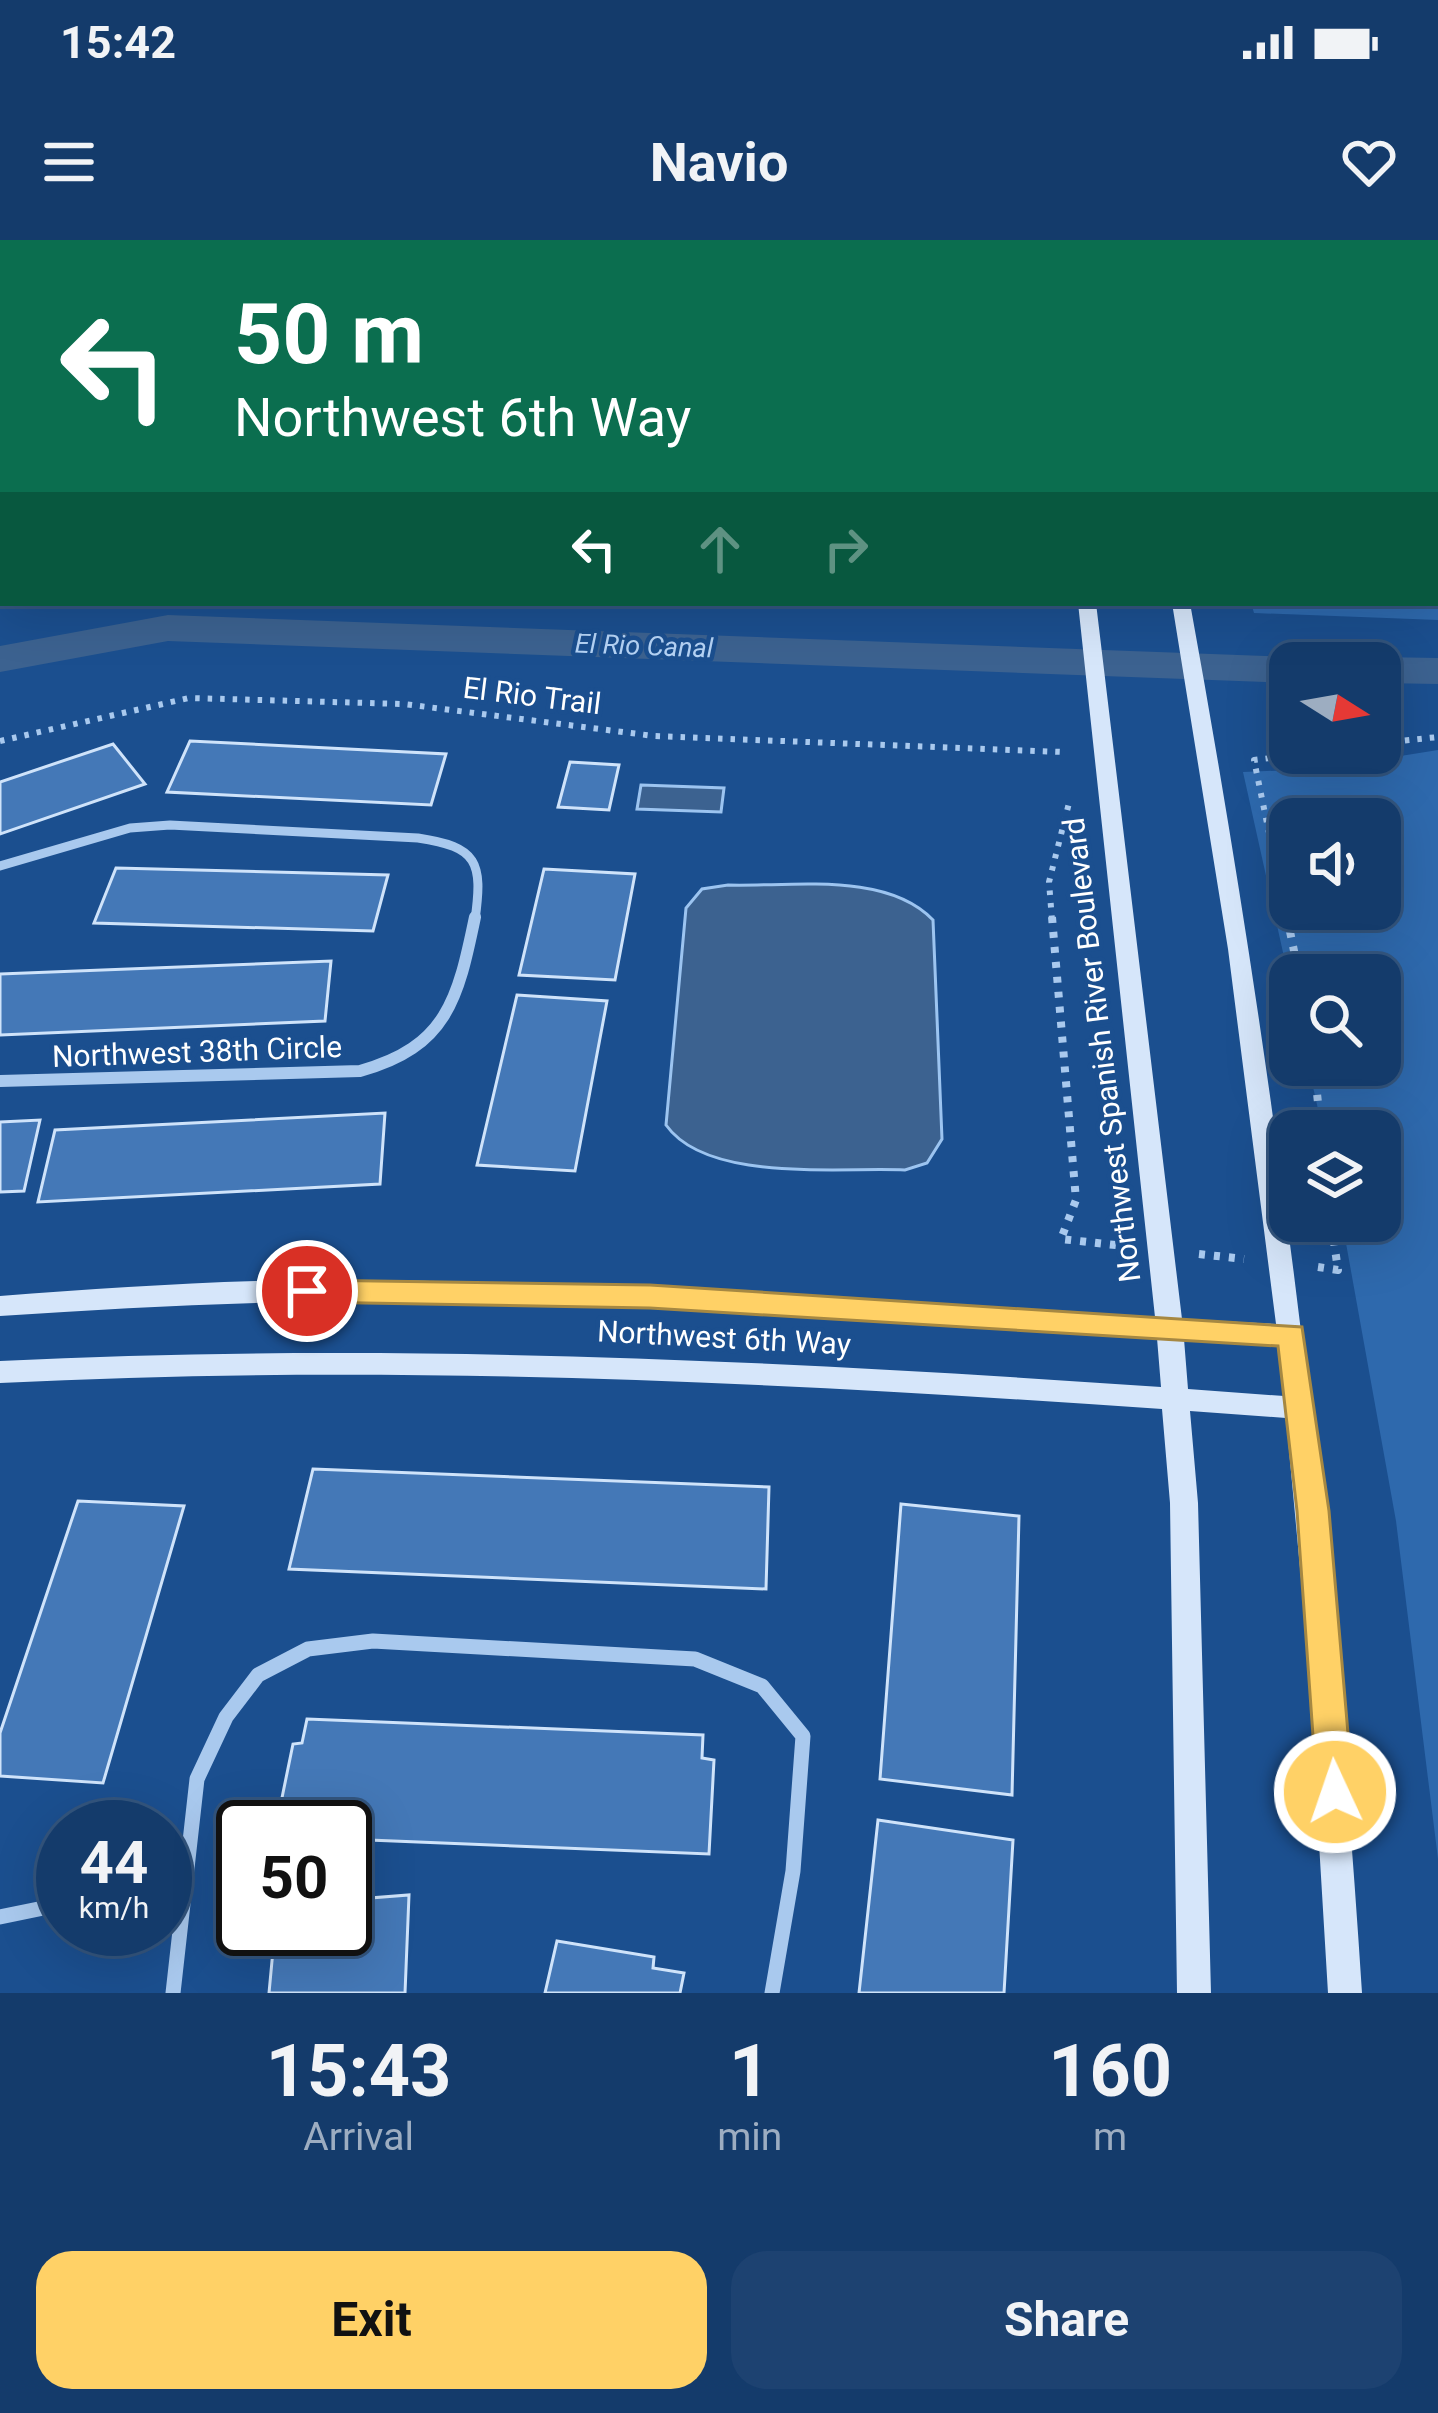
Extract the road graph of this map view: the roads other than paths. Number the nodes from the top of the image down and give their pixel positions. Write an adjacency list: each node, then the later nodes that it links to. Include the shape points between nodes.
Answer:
1 (1087, 606): 6 (main road, Northwest Spanish River Boulevard)
2 (1182, 606): 7 (main road, via 1241,936)
3 (0, 866): 4 (street, Northwest 38th Circle, via 130,828 170,825 396,837 449,843 471,855 481,892 446,1019 399,1060 360,1071)
4 (0, 1081)
5 (0, 1306): 6 (main road, Northwest 6th Way, via 307,1291 650,1297)
6 (1169, 1329): 7 (main road, Northwest 6th Way); 9 (main road, Northwest Spanish River Boulevard)
7 (1292, 1335): 10 (main road)
8 (0, 1372): 9 (main road, Northwest 6th Way, via 424,1358)
9 (1176, 1399): 10 (main road, Northwest 6th Way); 17 (main road, Northwest Spanish River Boulevard, via 1191,1674)
10 (1301, 1408): 18 (main road, via 1330,1698)
11 (192, 1821): 16 (street, via 197,1779 226,1717 258,1675 308,1649 373,1641 695,1659 762,1686 803,1736 793,1871)
12 (36, 1910): 13 (street)
13 (0, 1917)
14 (177, 1956): 15 (street)
15 (173, 1993)
16 (772, 1993)
17 (1194, 1993)
18 (1345, 1993)

